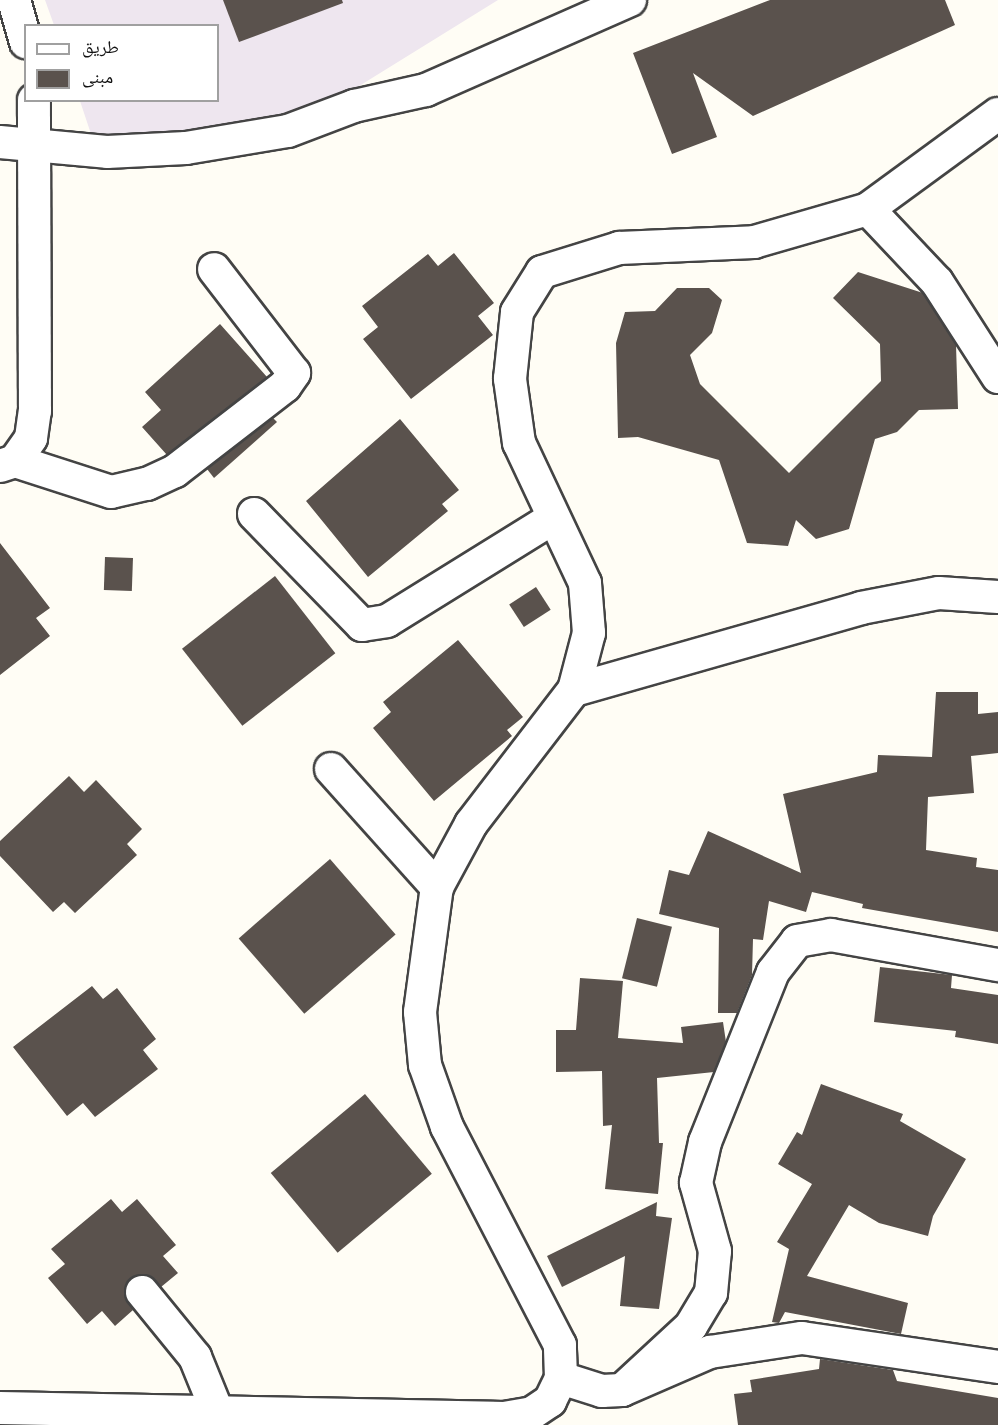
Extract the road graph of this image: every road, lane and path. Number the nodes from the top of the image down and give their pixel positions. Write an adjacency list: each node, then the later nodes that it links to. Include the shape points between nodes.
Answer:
1 (14, 0): 3 (street)
2 (630, 0): 7 (street, via 426,90 354,106 288,131 186,148)
3 (24, 35)
4 (34, 102): 7 (street)
5 (998, 114): 8 (street)
6 (0, 142): 7 (street)
7 (33, 147): 11 (street, via 35,411 31,438)
8 (868, 209): 10 (street, via 937,282); 13 (street, via 754,242 619,248 542,272 517,312 510,379 519,443)
9 (214, 269): 11 (street, via 294,373 285,386 176,471 147,484 111,492)
10 (998, 377)
11 (7, 464)
12 (254, 514): 13 (street, via 362,625 387,621)
13 (553, 518): 15 (street, via 585,583 589,633)
14 (998, 597): 15 (street, via 939,593 861,608)
15 (574, 690): 17 (street, via 471,824)
16 (331, 769): 17 (street)
17 (437, 887): 21 (street, via 420,1012 425,1065 447,1127 561,1345)
18 (998, 965): 22 (street, via 831,935 797,941 773,972 705,1142 696,1183 715,1251 711,1293 692,1326)
19 (142, 1292): 24 (street, via 195,1357)
20 (998, 1367): 22 (street, via 802,1338 710,1352)
21 (561, 1378): 22 (street, via 602,1391); 24 (street, via 550,1401 532,1413 504,1418)
22 (622, 1390)
23 (0, 1408): 24 (street)
24 (217, 1411)

